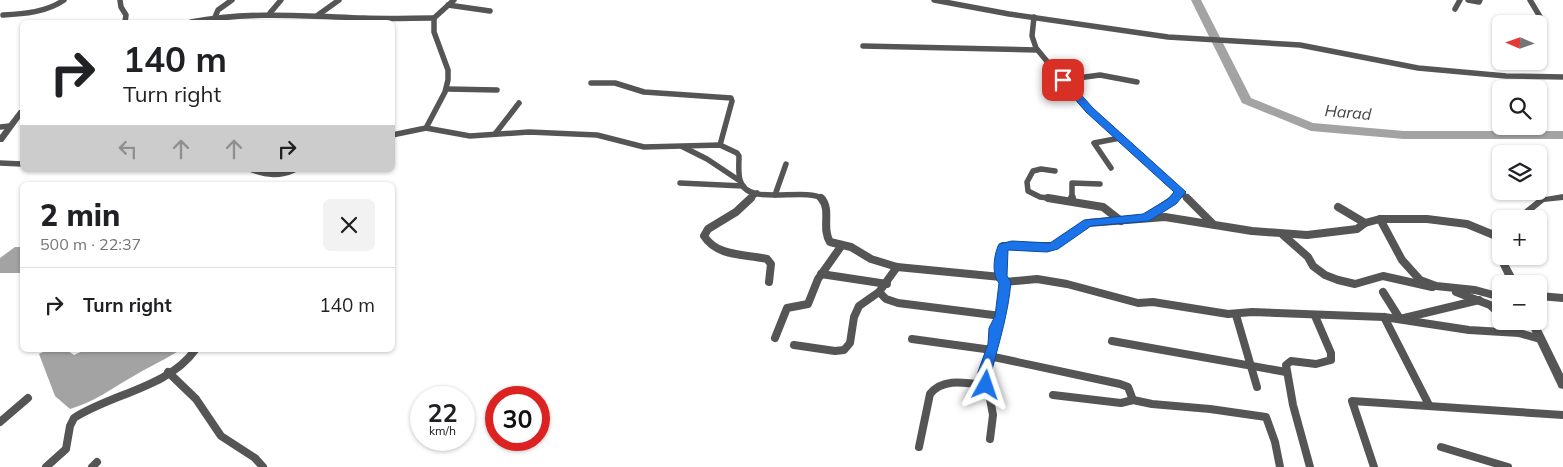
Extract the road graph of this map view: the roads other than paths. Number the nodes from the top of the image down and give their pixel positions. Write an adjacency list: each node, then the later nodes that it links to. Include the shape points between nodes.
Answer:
1 (64, 0): 16 (street, via 27,14)
2 (120, 0): 22 (street)
3 (232, 0): 19 (street, via 218,10)
4 (281, 0): 15 (street)
5 (339, 0): 17 (street)
6 (454, 0): 12 (street)
7 (934, 0): 20 (street)
8 (1460, 0): 13 (street)
9 (1468, 0): 10 (street)
10 (1480, 0)
11 (1530, 0): 18 (street)
12 (448, 5): 14 (street); 21 (street)
13 (1456, 10)
14 (490, 11)
15 (270, 13): 17 (street); 19 (street)
16 (3, 15)
17 (320, 15): 21 (street); 24 (street)
18 (1539, 15)
19 (215, 17): 23 (street)
20 (1034, 17): 26 (street, via 1032,36); 27 (street, via 1168,37 1300,45 1418,68 1506,76)
21 (434, 18): 31 (street, via 435,41 450,76)
22 (125, 20)
23 (201, 20)
24 (316, 20)
25 (863, 46): 26 (street)
26 (1037, 50): 28 (street)
27 (1563, 77)
28 (1063, 80): 29 (street, via 1095,74); 40 (street)
29 (1137, 82)
30 (591, 84): 42 (street, via 615,83 644,92 731,98)
31 (447, 89): 32 (street); 37 (street)
32 (497, 90)
33 (519, 103): 38 (street)
34 (20, 114): 35 (street)
35 (10, 126): 36 (street); 41 (street)
36 (0, 127)
37 (426, 128): 38 (street, via 470,136); 39 (street)
38 (495, 134): 43 (street, via 597,135 644,147)
39 (395, 135)
40 (1120, 138): 47 (street, via 1094,142); 54 (street)
41 (0, 140)
42 (720, 146): 43 (street); 52 (street, via 739,156)
43 (681, 147): 52 (street, via 707,159)
44 (0, 163): 45 (street)
45 (20, 164)
46 (786, 164): 56 (street)
47 (1111, 168)
48 (1055, 171): 58 (street, via 1033,171 1027,182 1028,191 1040,197)
49 (259, 172): 50 (street, via 272,176)
50 (289, 172)
51 (680, 183): 52 (street)
52 (742, 184): 55 (street)
53 (1100, 184): 58 (street, via 1072,183)
54 (1180, 192): 61 (street, via 1172,202); 65 (street)
55 (757, 193): 56 (street); 72 (street, via 736,212 708,229 704,236 710,245 718,249 767,259 771,264)
56 (775, 195): 68 (street, via 804,194 822,198 826,205 827,240)
57 (1563, 197): 60 (street, via 1542,200)
58 (1072, 201): 63 (street, via 1103,207)
59 (1338, 207): 64 (street)
60 (1529, 210)
61 (1146, 218): 63 (street); 65 (street)
62 (1380, 219): 64 (street); 67 (street, via 1427,218 1467,224); 74 (street, via 1389,229 1406,267)
63 (1121, 221): 71 (street, via 1088,223 1047,248 1003,246)
64 (1365, 223): 66 (street, via 1357,229 1325,234)
65 (1213, 224): 66 (street)
66 (1281, 234): 74 (street, via 1301,249 1312,266 1338,280 1355,284 1382,276)
67 (1492, 234)
68 (842, 245): 69 (street); 70 (street)
69 (897, 267): 71 (street); 73 (street)
70 (821, 274): 73 (street); 92 (street, via 808,304 787,308)
71 (1003, 280): 84 (street, via 1037,279 1138,303 1153,302); 85 (street)
72 (769, 282)
73 (887, 284): 76 (street)
74 (1432, 287): 75 (street)
75 (1441, 288): 78 (street, via 1472,289); 81 (street)
76 (879, 292): 85 (street, via 886,299 898,303); 96 (street, via 859,306 850,343 844,350)
77 (1383, 292): 88 (street)
78 (1492, 295): 82 (street)
79 (1547, 297): 80 (street)
80 (1563, 298)
81 (1479, 300): 82 (street); 88 (street)
82 (1488, 304): 83 (street)
83 (1492, 307)
84 (1236, 315): 86 (street, via 1252,312); 99 (street)
85 (1001, 316): 98 (street, via 995,328)
86 (1315, 316): 87 (street); 101 (street, via 1331,360 1315,364 1288,362)
87 (1384, 317): 88 (street); 108 (street)
88 (1400, 319): 91 (street, via 1469,330)
89 (1516, 330): 91 (street)
90 (1536, 330): 93 (street)
91 (1519, 333): 93 (street)
92 (775, 338)
93 (1540, 338): 103 (street)
94 (912, 339): 98 (street)
95 (1112, 341): 99 (street)
96 (794, 345)
97 (194, 352): 100 (street, via 187,361)
98 (991, 353): 102 (street, via 985,372); 107 (street, via 1120,384 1128,387)
99 (1252, 365): 101 (street); 104 (street)
100 (168, 372): 114 (street, via 73,419 65,450); 115 (street, via 196,399 225,440 257,458)
101 (1286, 372): 117 (street)
102 (986, 385): 111 (street, via 993,415); 112 (street, via 947,384 933,388)
103 (1563, 385)
104 (1258, 387)
105 (1053, 395): 107 (street, via 1121,403)
106 (28, 398): 110 (street)
107 (1133, 400): 116 (street, via 1266,417)
108 (1429, 405): 109 (street); 118 (street, via 1352,401)
109 (1563, 415)
110 (0, 422)
111 (990, 439)
112 (919, 447)
113 (1442, 447): 119 (street)
114 (46, 467)
115 (263, 467)
116 (1280, 467)
117 (1310, 467)
118 (1374, 467)
119 (1508, 467)

